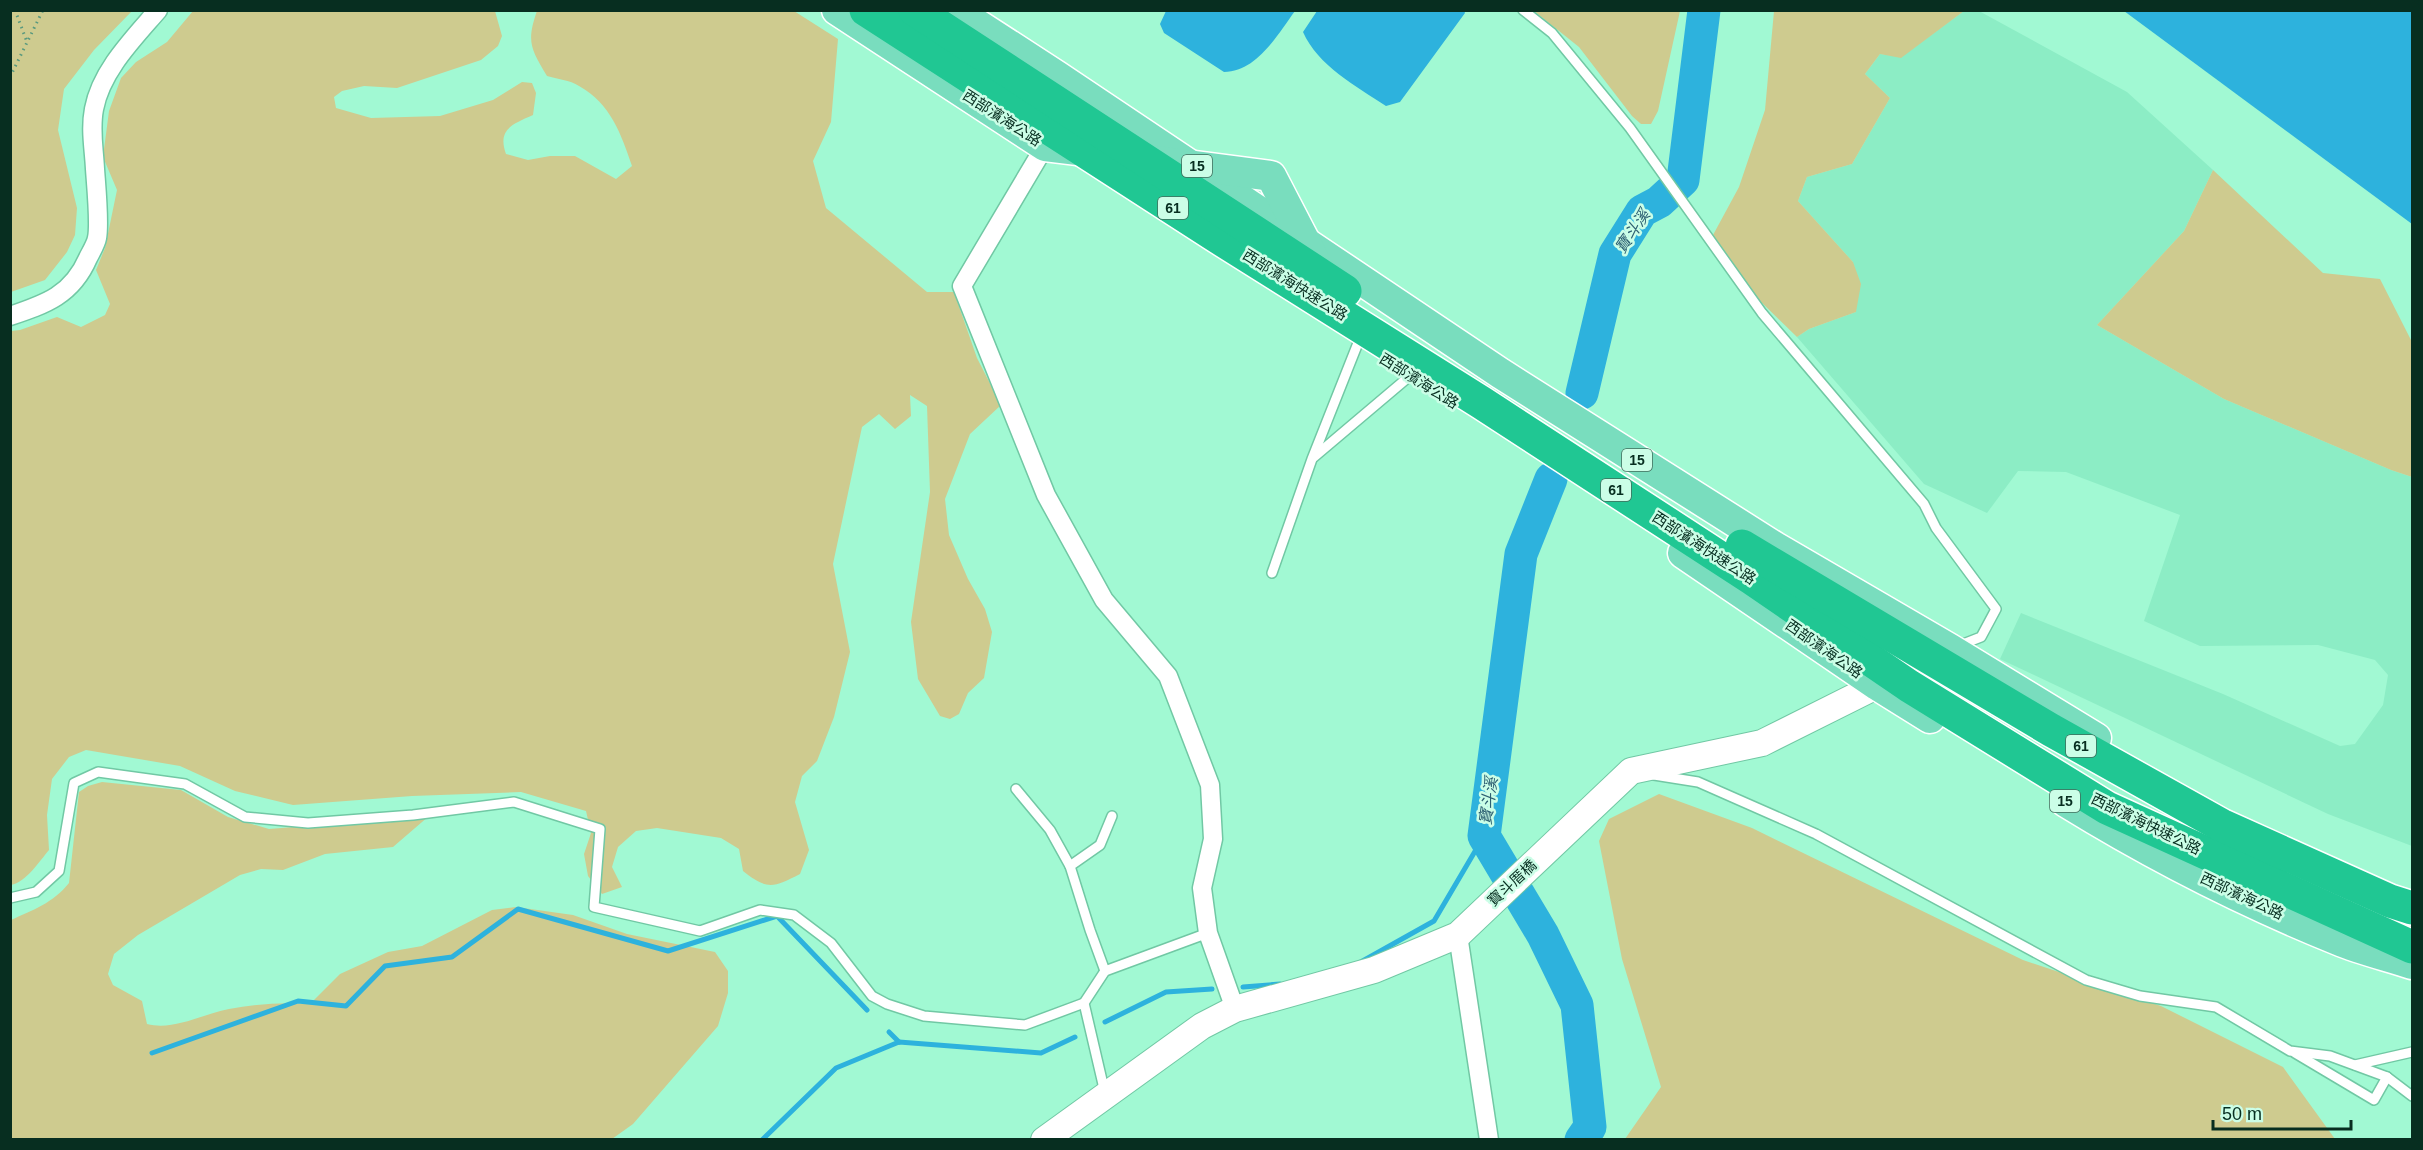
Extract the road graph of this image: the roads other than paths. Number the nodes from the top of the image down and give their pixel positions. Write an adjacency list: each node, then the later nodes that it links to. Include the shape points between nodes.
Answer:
1 (158, 10): 8 (street, via 103,81 94,108 91,133 98,238 82,273 61,296)
2 (837, 10): 7 (main road, 西部濱海公路 / 15)
3 (866, 10): 11 (highway, 西部濱海快速公路 / 61, via 1213,234)
4 (915, 10): 11 (highway, 西部濱海快速公路 / 61)
5 (955, 10): 15 (main road, 15, via 1510,379)
6 (1523, 10): 15 (lane, via 1552,33 1630,128 1762,313 1924,504 1936,528 1996,609 1981,637)
7 (1045, 146): 9 (main road, 西部濱海公路 / 15, via 1271,176); 24 (street, via 962,286 1046,495 1104,600 1168,676 1210,785 1213,839 1202,888)
8 (10, 316)
9 (1358, 343): 10 (main road, 西部濱海公路 / 15); 12 (lane)
10 (1411, 375): 12 (lane); 16 (main road, 西部濱海公路 / 15)
11 (1487, 395): 13 (highway, 西部濱海快速公路 / 61)
12 (1312, 459): 14 (lane)
13 (1757, 569): 23 (highway, 西部濱海快速公路 / 61, via 2221,825); 26 (highway, 西部濱海快速公路 / 61, via 1909,686 2107,808)
14 (1272, 573)
15 (1948, 651): 21 (main road, 15, via 2129,758 2344,874)
16 (1879, 685): 17 (street, via 1762,743); 27 (main road, 西部濱海公路 / 15, via 2105,826 2196,876 2340,941)
17 (1631, 771): 25 (street, 寶斗厝橋); 31 (lane, via 1698,782 1816,834 2086,980 2140,996 2216,1007)
18 (1016, 789): 20 (lane, via 1050,830)
19 (1112, 816): 20 (lane, via 1100,845)
20 (1070, 866): 28 (lane)
21 (2412, 892)
22 (10, 898): 29 (lane, via 36,892 59,871 74,783 98,772 185,784 245,817 308,823 514,802 600,829 594,907 700,931 760,910 794,915 831,943 872,996 924,1016 1025,1025)
23 (2412, 908)
24 (1208, 933): 28 (lane); 30 (street)
25 (1460, 933): 30 (street, via 1374,970); 38 (street)
26 (2412, 947)
27 (2412, 964)
28 (1106, 971): 29 (lane)
29 (1084, 1004): 35 (lane)
30 (1235, 1009): 35 (street, via 1202,1026)
31 (2290, 1051): 33 (lane, via 2330,1056); 34 (lane, via 2374,1100)
32 (2412, 1052): 33 (lane)
33 (2355, 1065): 34 (lane)
34 (2387, 1077): 36 (lane)
35 (1106, 1095): 37 (street)
36 (2412, 1096)
37 (1044, 1140)
38 (1489, 1140)

